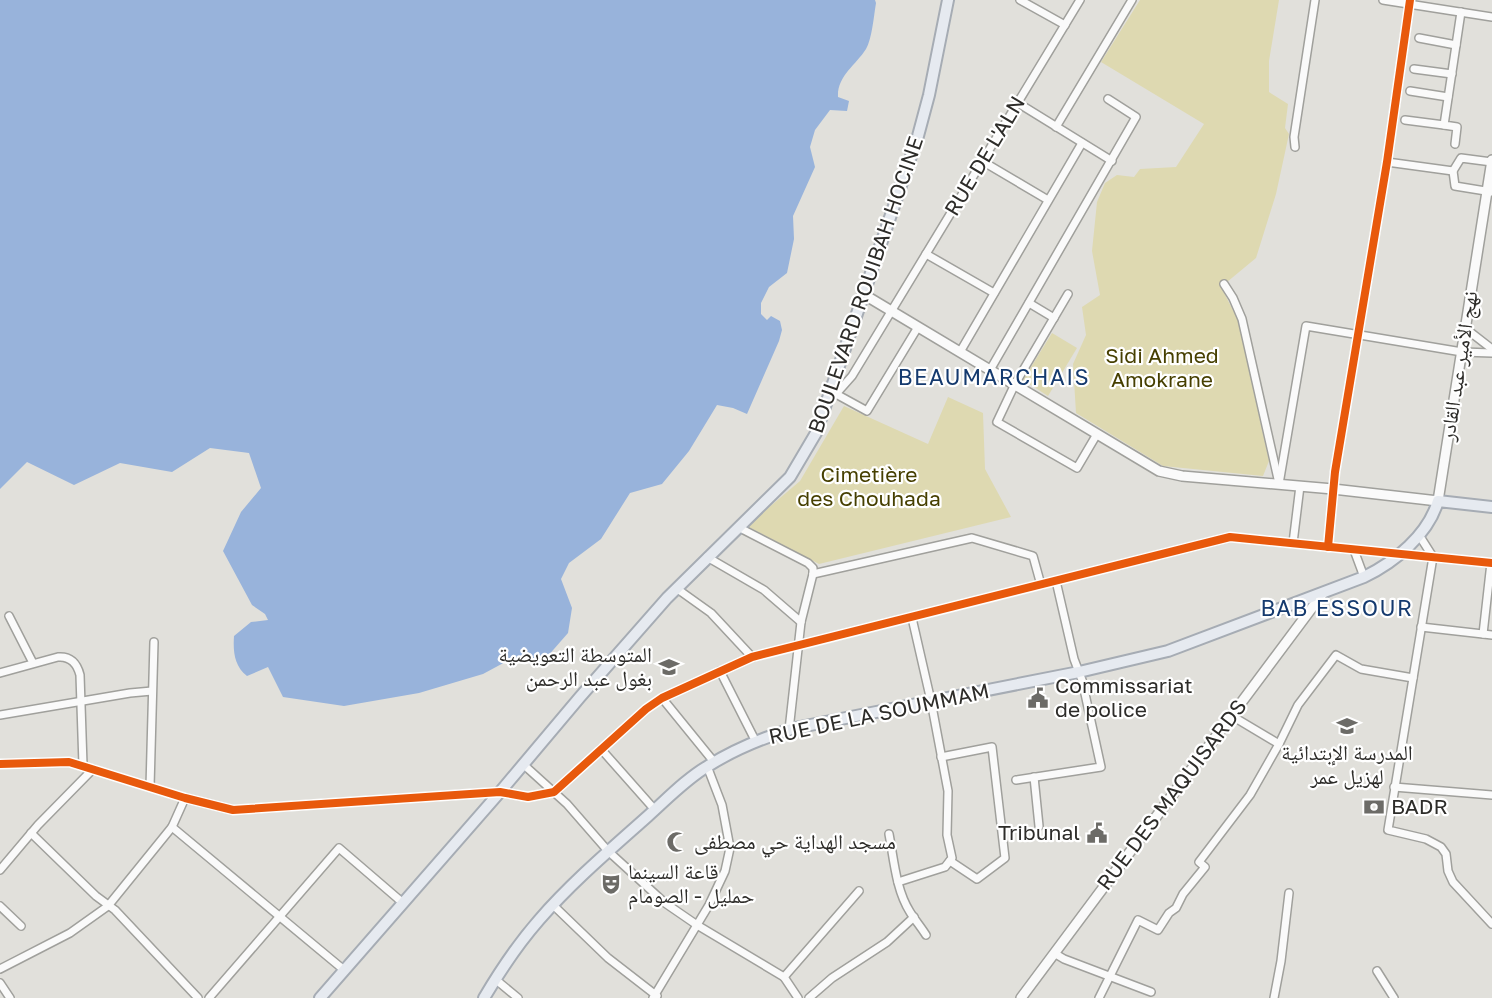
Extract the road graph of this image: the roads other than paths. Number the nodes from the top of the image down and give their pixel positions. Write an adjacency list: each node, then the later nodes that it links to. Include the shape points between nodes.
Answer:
1 (948, 0): 35 (main road, BOULEVARD ROUIBAH HOCINE, via 918,136)
2 (1020, 0): 10 (street)
3 (1080, 0): 10 (street, RUE DE L'ALN)
4 (1132, 0): 21 (street)
5 (1315, 0): 24 (street)
6 (1383, 0): 7 (street)
7 (1410, 2): 8 (street); 28 (street)
8 (1461, 12): 9 (street); 12 (street)
9 (1492, 16)
10 (1065, 25): 18 (street, RUE DE L'ALN)
11 (1419, 38): 12 (street)
12 (1456, 45): 14 (street)
13 (1414, 69): 14 (street)
14 (1452, 74): 16 (street)
15 (1410, 91): 16 (street)
16 (1448, 97): 20 (street)
17 (1108, 99): 26 (street, via 1136,117)
18 (1017, 103): 21 (street); 25 (street, RUE DE L'ALN)
19 (1405, 120): 20 (street)
20 (1444, 125): 23 (street, via 1458,128)
21 (1056, 127): 22 (street)
22 (1082, 143): 26 (street); 31 (street)
23 (1455, 144)
24 (1295, 147)
25 (982, 161): 31 (street); 32 (street, RUE DE L'ALN)
26 (1112, 161): 37 (street)
27 (1492, 161): 29 (street, via 1461,158); 30 (main road, نهج الأمير عبد القادر)
28 (1387, 162): 29 (street); 42 (street)
29 (1453, 171): 30 (street, via 1455,186)
30 (1490, 192): 41 (main road, نهج الأمير عبد القادر)
31 (1048, 200): 34 (street)
32 (926, 254): 34 (street); 38 (street, RUE DE L'ALN)
33 (1224, 284): 50 (street, via 1242,319)
34 (993, 293): 44 (street)
35 (863, 294): 38 (main road); 48 (main road, BOULEVARD ROUIBAH HOCINE)
36 (1068, 294): 39 (street)
37 (1029, 303): 39 (street); 46 (street)
38 (891, 311): 40 (main road); 48 (street, RUE DE L'ALN, via 852,376)
39 (1054, 318): 47 (street)
40 (918, 327): 44 (main road); 48 (street, via 867,411)
41 (1466, 328): 43 (street); 45 (main road, نهج الأمير عبد القادر)
42 (1358, 335): 45 (street); 50 (street, via 1306,326); 52 (street)
43 (1492, 351): 45 (street)
44 (960, 352): 46 (main road)
45 (1462, 352): 53 (main road, نهج الأمير عبد القادر)
46 (990, 370): 47 (main road)
47 (1015, 384): 49 (main road); 49 (street, via 997,422 1077,468)
48 (832, 397): 55 (main road, BOULEVARD ROUIBAH HOCINE, via 790,477)
49 (1097, 434): 50 (main road, via 1159,471)
50 (1279, 484): 51 (main road)
51 (1300, 486): 52 (main road); 57 (street)
52 (1333, 489): 53 (main road); 58 (street)
53 (1438, 501): 54 (main road); 56 (main road, RUE DE LA SOUMMAM)
54 (1492, 507)
55 (738, 527): 61 (main road, BOULEVARD ROUIBAH HOCINE); 64 (street, via 808,563)
56 (1419, 535): 60 (main road, RUE DE LA SOUMMAM); 62 (street)
57 (1293, 543): 58 (street); 66 (street, via 1230,537)
58 (1328, 547): 59 (street)
59 (1354, 550): 60 (street); 65 (street)
60 (1399, 554): 62 (street); 65 (main road, RUE DE LA SOUMMAM)
61 (707, 557): 68 (main road, BOULEVARD ROUIBAH HOCINE); 72 (street, via 764,590)
62 (1433, 557): 63 (street); 73 (street)
63 (1492, 563): 74 (street)
64 (813, 574): 67 (street, via 972,538 1033,556); 72 (street)
65 (1364, 577): 69 (main road, RUE DE LA SOUMMAM)
66 (1056, 581): 67 (street); 81 (street)
67 (1041, 585): 71 (street)
68 (676, 588): 78 (street, via 711,613); 98 (main road, BOULEVARD ROUIBAH HOCINE)
69 (1323, 593): 81 (main road, RUE DE LA SOUMMAM, via 1168,651); 89 (main road, RUE DES MAQUISARDS)
70 (9, 616): 79 (street)
71 (912, 618): 77 (street); 87 (street)
72 (801, 622): 77 (street)
73 (1421, 627): 74 (street); 83 (street)
74 (1483, 634): 75 (street)
75 (1492, 635)
76 (154, 642): 84 (street)
77 (798, 647): 78 (street); 90 (street)
78 (752, 657): 80 (street)
79 (33, 663): 82 (street); 86 (street, via 63,657 72,660 79,671)
80 (720, 671): 85 (street); 91 (street)
81 (1079, 672): 87 (main road, RUE DE LA SOUMMAM); 100 (street, via 1101,766)
82 (0, 673)
83 (1413, 678): 92 (street, via 1361,669 1336,655 1298,705); 103 (street)
84 (152, 691): 86 (street); 102 (street)
85 (662, 699): 93 (street); 96 (street)
86 (81, 701): 88 (street); 97 (street)
87 (931, 701): 90 (main road, RUE DE LA SOUMMAM); 94 (street)
88 (0, 715)
89 (1232, 716): 92 (street); 129 (main road, RUE DES MAQUISARDS)
90 (789, 730): 91 (main road, RUE DE LA SOUMMAM)
91 (756, 742): 96 (main road, RUE DE LA SOUMMAM)
92 (1279, 744): 134 (street, via 1250,795 1199,862 1205,867 1176,908 1158,930 1138,920)
93 (601, 749): 105 (street); 108 (street)
94 (941, 757): 114 (street, via 948,791); 114 (street, via 992,747 1005,858 977,879)
95 (0, 764): 97 (street)
96 (711, 764): 108 (main road, RUE DE LA SOUMMAM); 126 (street, via 731,845 722,877)
97 (83, 765): 99 (street)
98 (524, 765): 104 (main road, BOULEVARD ROUIBAH HOCINE); 105 (street)
99 (93, 769): 102 (street); 111 (street)
100 (1034, 777): 101 (street); 109 (street)
101 (1016, 780)
102 (150, 787): 107 (street)
103 (1394, 787): 106 (street); 125 (street, via 1388,830 1426,839 1441,847 1453,882)
104 (500, 792): 105 (street, via 528,796); 107 (street, via 243,810); 119 (main road, BOULEVARD ROUIBAH HOCINE)
105 (554, 792): 113 (street)
106 (1492, 795)
107 (185, 798): 110 (street)
108 (655, 810): 113 (main road, RUE DE LA SOUMMAM)
109 (1039, 826)
110 (172, 827): 122 (street); 123 (street)
111 (31, 833): 115 (street); 122 (street)
112 (890, 834): 116 (street)
113 (608, 851): 120 (main road, RUE DE LA SOUMMAM); 126 (street, via 665,903)
114 (950, 861): 116 (street, via 945,867)
115 (0, 870)
116 (898, 882): 124 (street)
117 (859, 891): 133 (street)
118 (1289, 893): 149 (street)
119 (403, 903): 123 (street, via 339,848); 131 (main road, BOULEVARD ROUIBAH HOCINE)
120 (553, 905): 135 (main road, RUE DE LA SOUMMAM); 138 (street)
121 (0, 906): 127 (street)
122 (108, 906): 130 (street, via 70,933); 140 (street)
123 (280, 916): 131 (street); 141 (street)
124 (914, 917): 128 (street); 146 (street, via 887,942)
125 (1492, 924)
126 (697, 925): 133 (street); 138 (street)
127 (21, 926)
128 (926, 935)
129 (1054, 953): 134 (street); 147 (main road, RUE DES MAQUISARDS)
130 (0, 969)
131 (344, 970): 142 (main road, BOULEVARD ROUIBAH HOCINE)
132 (1377, 971): 150 (street)
133 (784, 977): 145 (street)
134 (1111, 977): 137 (street); 148 (street)
135 (495, 980): 143 (main road, RUE DE LA SOUMMAM); 144 (street)
136 (1, 988): 139 (street)
137 (1151, 992)
138 (656, 997)
139 (10, 998)
140 (198, 998)
141 (209, 998)
142 (320, 998)
143 (484, 998)
144 (518, 998)
145 (798, 998)
146 (809, 998)
147 (1021, 998)
148 (1099, 998)
149 (1274, 998)
150 (1394, 998)

